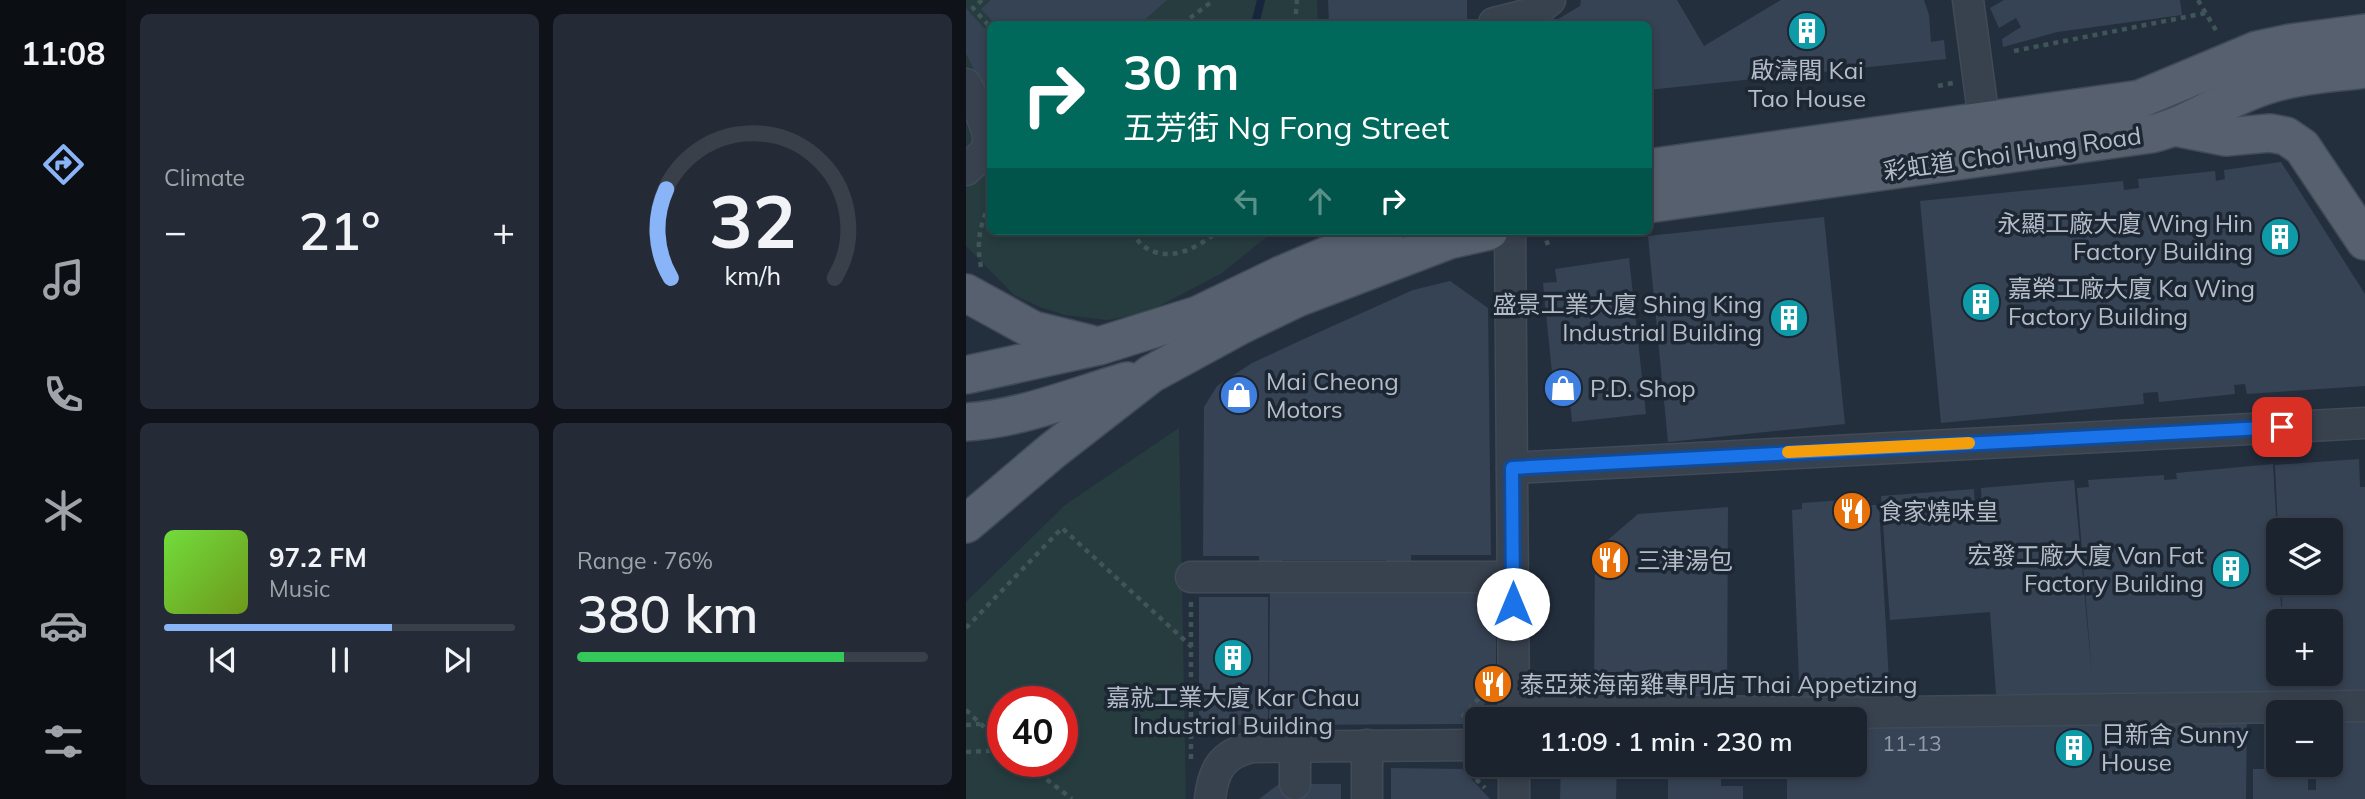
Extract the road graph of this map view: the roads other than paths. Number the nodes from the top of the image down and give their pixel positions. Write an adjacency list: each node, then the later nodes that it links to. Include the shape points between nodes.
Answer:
1 (1550, 0): 3 (street, via 1534,13)
2 (1968, 0): 7 (street)
3 (1494, 16)
4 (2365, 33): 7 (main road, 彩虹道 Choi Hung Road, via 2257,50 2140,99)
5 (2365, 69): 8 (main road, 彩虹道 Choi Hung Road, via 2267,85)
6 (966, 84): 9 (street)
7 (1984, 120): 11 (main road, 彩虹道 Choi Hung Road)
8 (2175, 127): 13 (main road, 彩虹道 Choi Hung Road); 17 (main road, via 2226,137 2286,136 2302,147)
9 (987, 133)
10 (987, 145): 12 (street)
11 (1652, 167)
12 (966, 170)
13 (1652, 203)
14 (1376, 235): 19 (main road, via 1198,315)
15 (1471, 235): 20 (main road, via 1297,298)
16 (1510, 235): 24 (street)
17 (2365, 241)
18 (973, 277): 19 (main road, via 1033,330)
19 (1099, 346): 21 (main road)
20 (1151, 374): 22 (main road, via 1032,409); 25 (main road)
21 (966, 375)
22 (966, 422)
23 (2365, 423): 24 (street)
24 (1512, 468): 27 (street)
25 (966, 524)
26 (1191, 577): 27 (street)
27 (1513, 578): 29 (street)
28 (2365, 706): 30 (street)
29 (1514, 707)
30 (1867, 713)
31 (1367, 745): 32 (street); 33 (street); 37 (street)
32 (1465, 745)
33 (1295, 746): 35 (street); 36 (street, via 1252,747 1229,755 1216,771)
34 (1514, 777): 38 (street)
35 (1295, 784)
36 (1210, 799)
37 (1367, 799)
38 (1514, 799)

